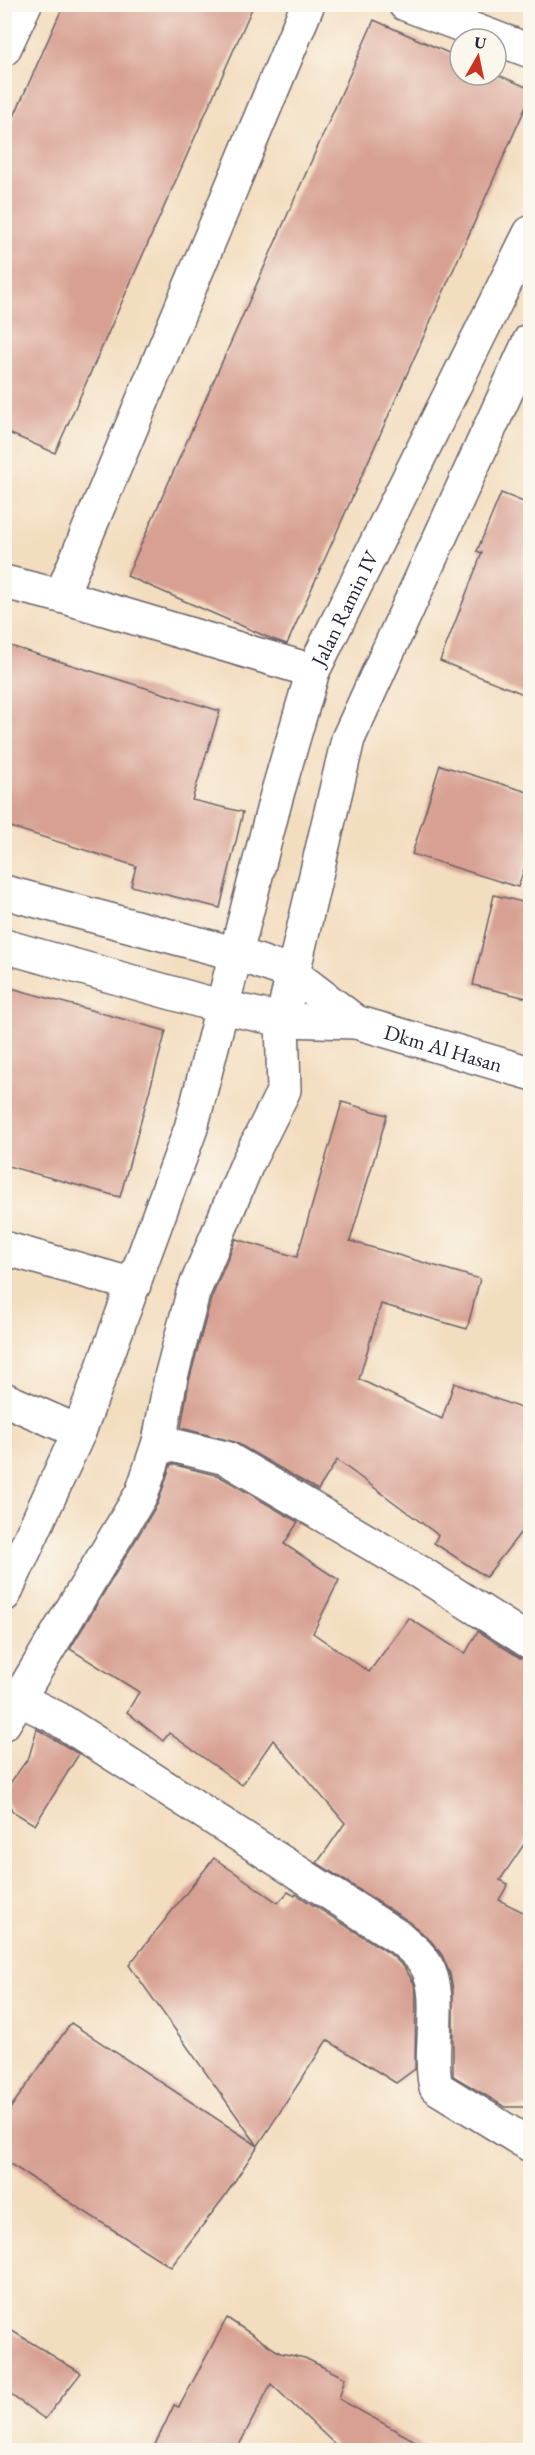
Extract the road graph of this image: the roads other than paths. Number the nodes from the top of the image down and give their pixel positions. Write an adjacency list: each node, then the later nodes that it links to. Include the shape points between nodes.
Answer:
1 (25, 4): 4 (street)
2 (308, 4): 9 (street)
3 (405, 4): 5 (street)
4 (4, 50)
5 (531, 51)
6 (531, 233): 10 (street, Jalan Ramin IV)
7 (531, 340): 14 (street, via 348,739)
8 (4, 582): 9 (street)
9 (61, 596): 10 (street)
10 (313, 671): 13 (street, Jalan Ramin IV)
11 (4, 892): 13 (street)
12 (4, 946): 15 (street)
13 (237, 954): 14 (street); 15 (street, Jalan Ramin IV)
14 (292, 973): 16 (street); 17 (street)
15 (222, 1006): 16 (street); 20 (street, Jalan Ramin IV, via 191,1128)
16 (282, 1020): 17 (street); 23 (street, via 284,1090 247,1164 193,1293)
17 (356, 1022): 18 (street, Dkm Al Hasan)
18 (531, 1073)
19 (4, 1248): 20 (street)
20 (134, 1286): 22 (street, Jalan Ramin IV)
21 (4, 1399): 22 (street)
22 (79, 1432): 24 (street, Jalan Ramin IV)
23 (159, 1442): 25 (street, via 226,1458); 26 (street, via 142,1493)
24 (4, 1595)
25 (531, 1642)
26 (11, 1712): 27 (street, via 57,1718 400,1938 428,1968 434,1991 432,2073 436,2087)
27 (531, 2145)

